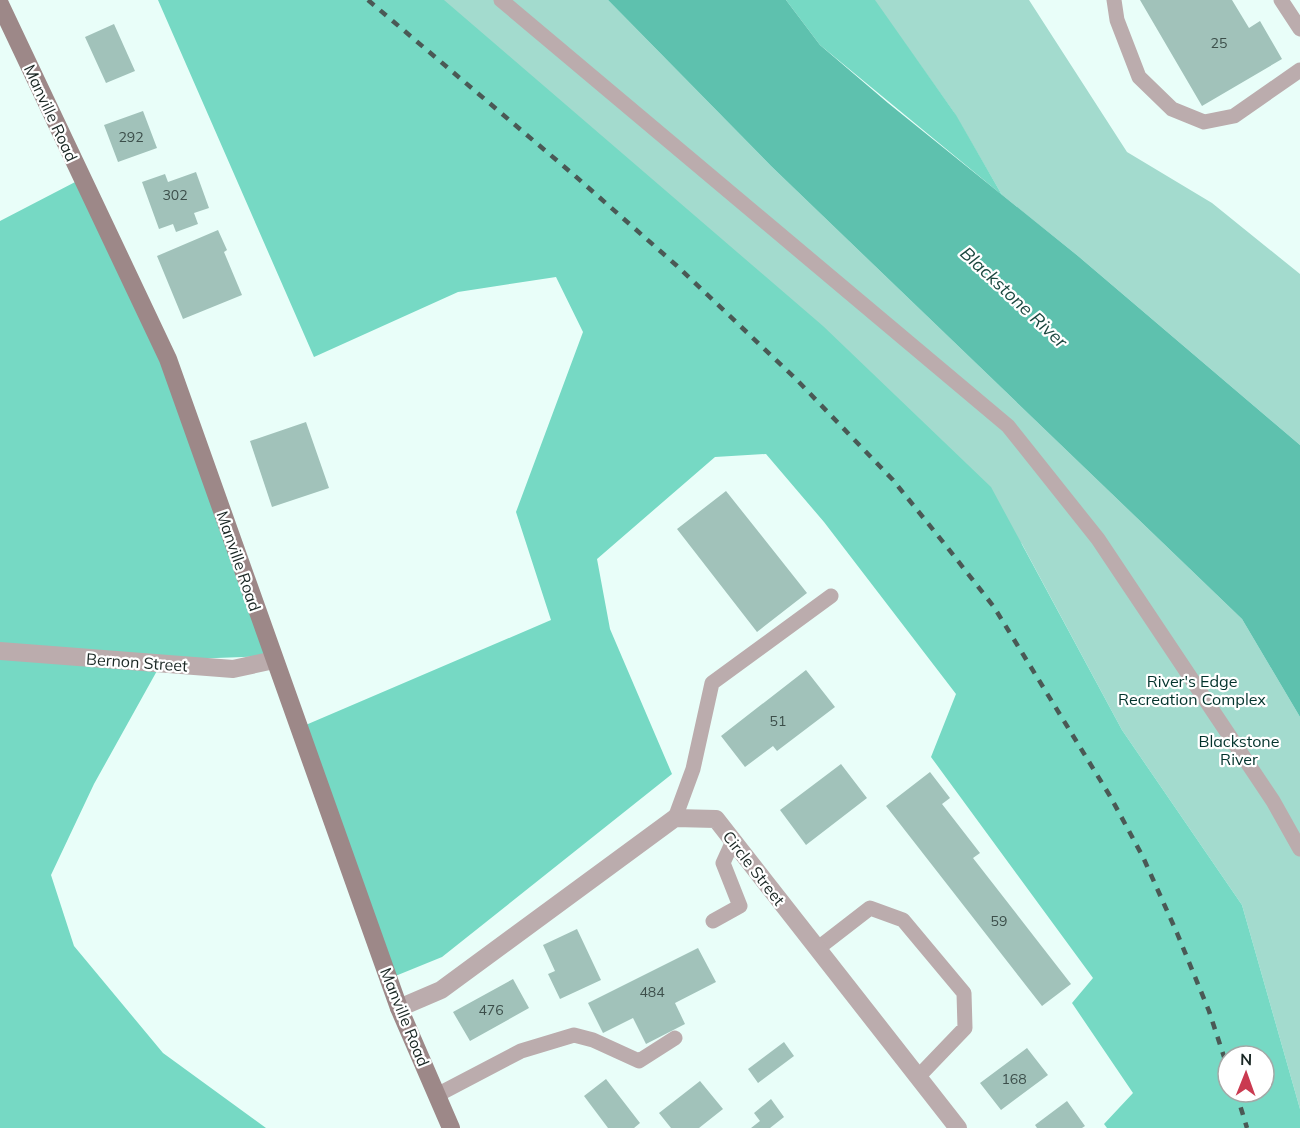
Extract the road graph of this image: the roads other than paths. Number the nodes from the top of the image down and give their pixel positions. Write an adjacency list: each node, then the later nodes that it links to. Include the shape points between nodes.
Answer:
1 (501, 0): 12 (lane, via 1008,426 1098,539 1274,801)
2 (1114, 0): 6 (lane, via 1117,20 1139,77 1172,109 1204,122 1234,116)
3 (1281, 0): 5 (lane)
4 (0, 4): 9 (main road, Manville Road, via 168,359)
5 (1300, 29)
6 (1300, 69)
7 (831, 596): 10 (lane, via 712,683 693,769)
8 (0, 651): 9 (street, Bernon Street, via 233,669)
9 (274, 660): 15 (main road, Manville Road)
10 (675, 819): 11 (street, Circle Street, via 716,819); 15 (street, via 441,990)
11 (733, 841): 13 (lane, via 723,863 740,906); 14 (street, Circle Street)
12 (1300, 849)
13 (714, 921)
14 (817, 949): 17 (street, Circle Street); 17 (lane, via 870,908 903,920 964,993 966,1028)
15 (399, 1008): 18 (main road, Manville Road)
16 (675, 1038): 18 (lane, via 639,1061 574,1035 520,1051)
17 (918, 1077): 20 (street, Circle Street)
18 (437, 1095): 19 (main road, Manville Road)
19 (451, 1128)
20 (958, 1128)

